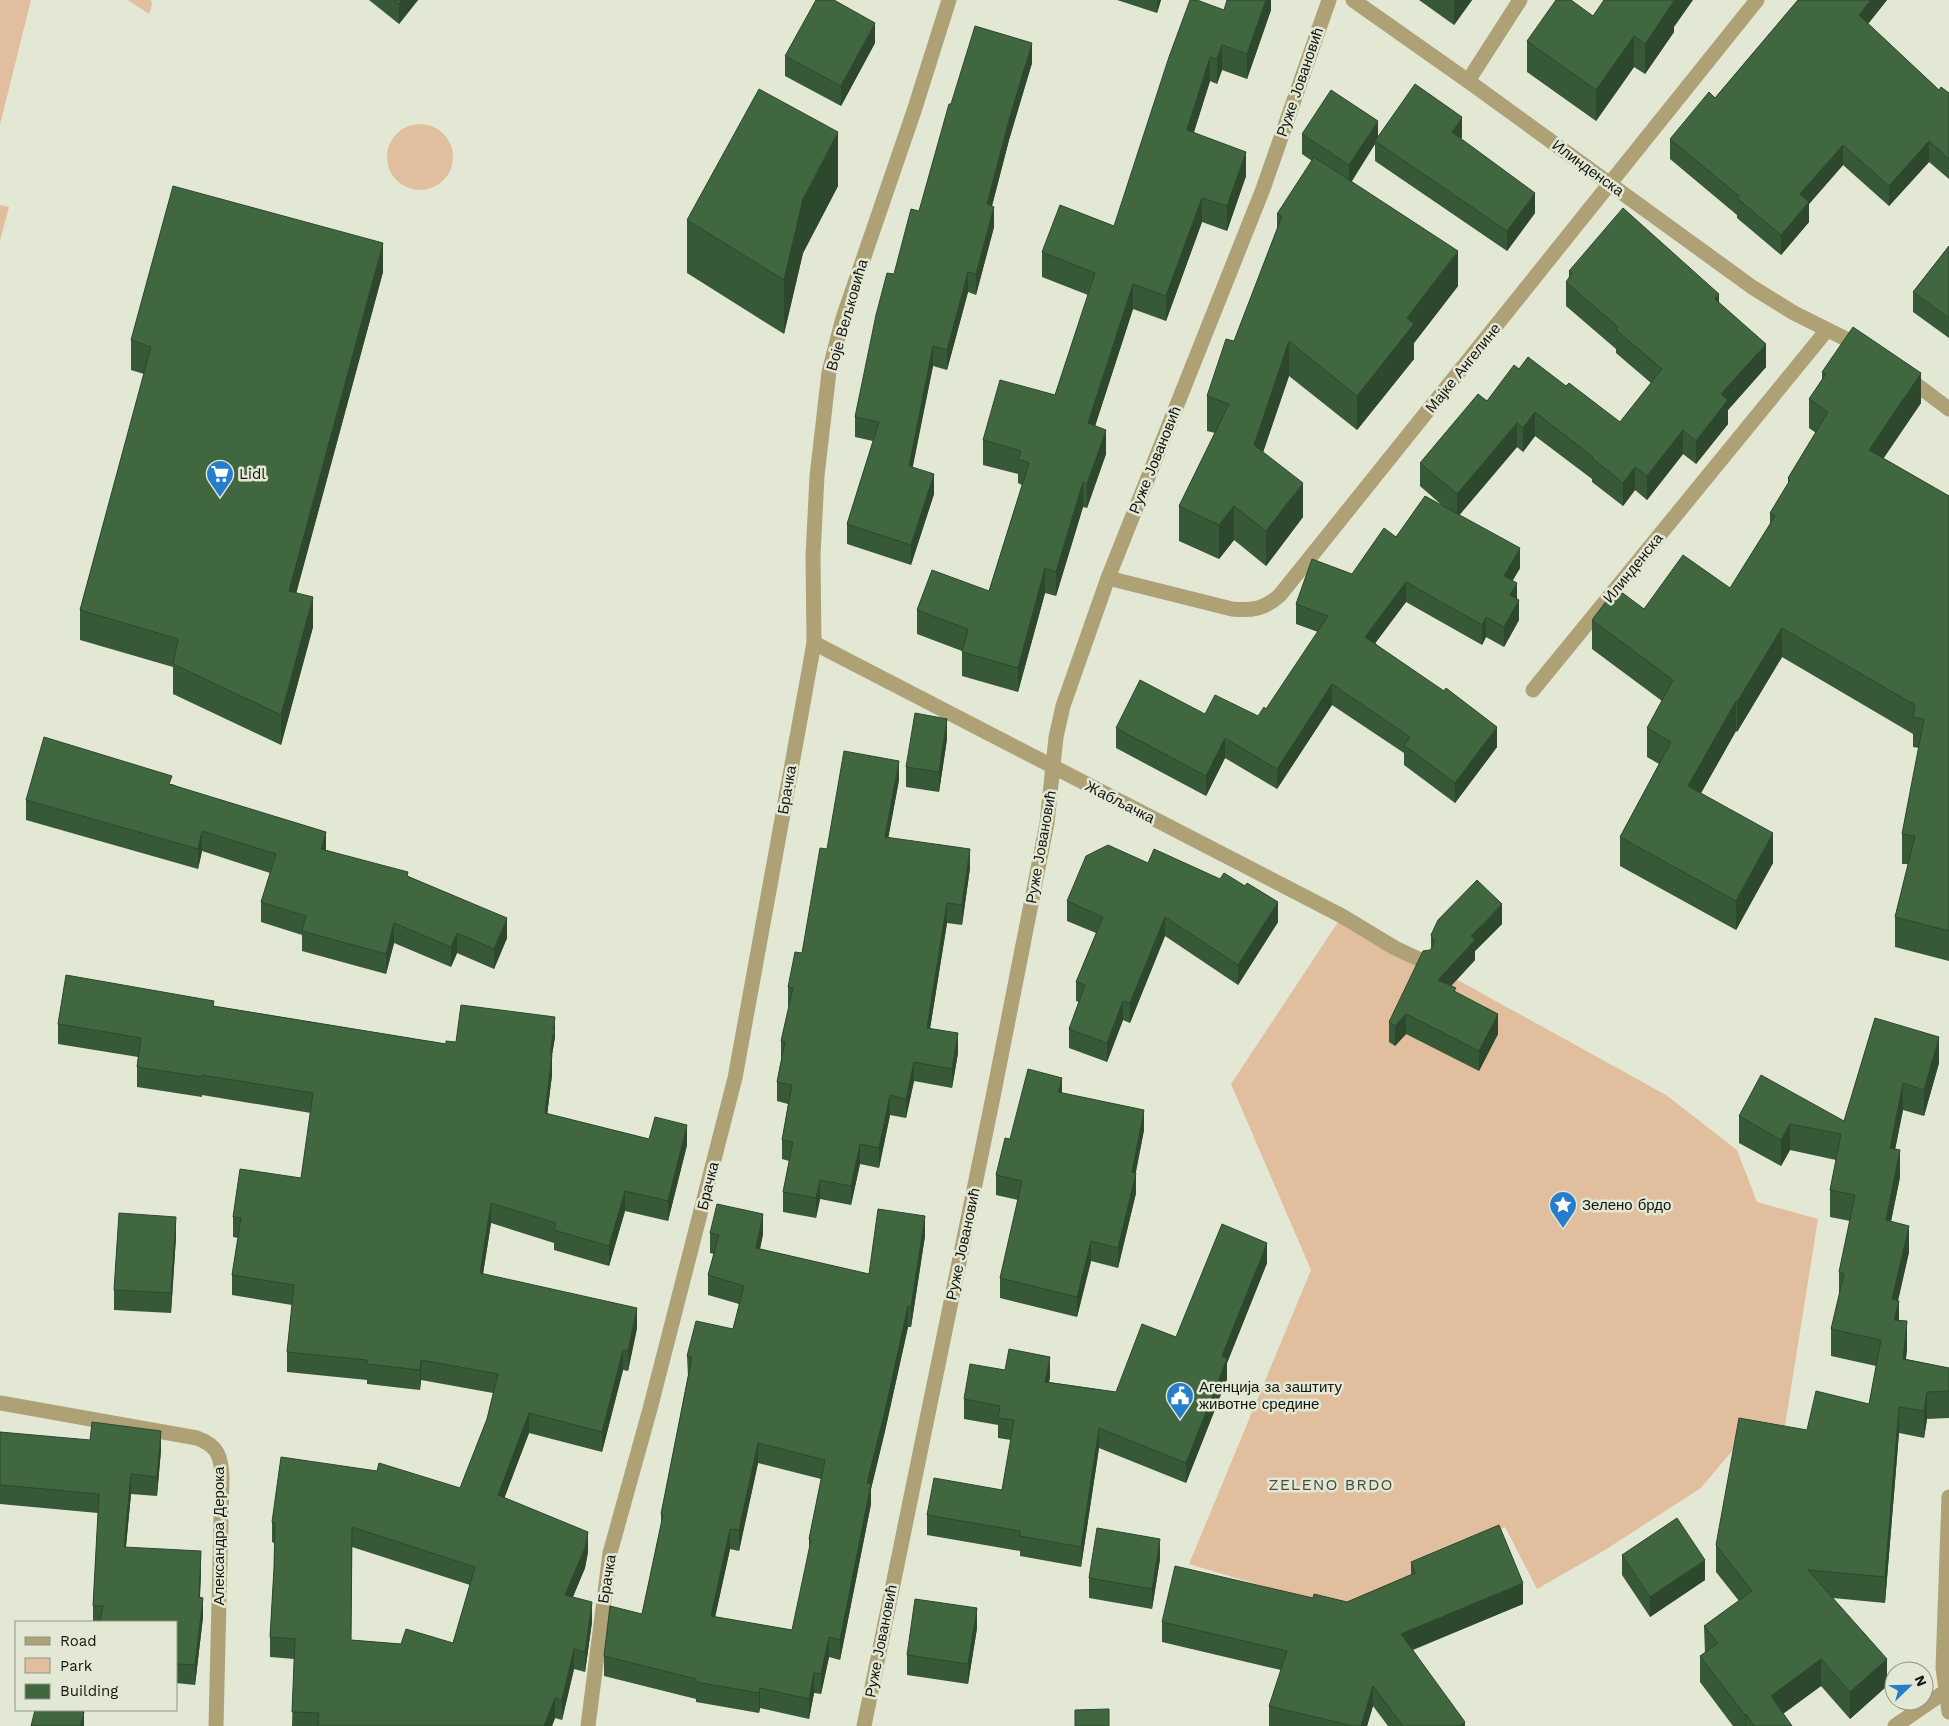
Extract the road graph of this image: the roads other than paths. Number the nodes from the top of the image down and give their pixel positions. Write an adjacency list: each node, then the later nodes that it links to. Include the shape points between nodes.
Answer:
1 (949, 0): 13 (street, Воје Вељковића, via 846,309 829,372 817,476 813,556)
2 (1329, 0): 12 (street, Руже Јовановић, via 1263,189)
3 (1353, 0): 6 (street, Илинденска)
4 (1520, 0): 6 (street)
5 (1758, 0): 7 (street, Мајке Ангелине)
6 (1468, 81): 7 (street, Илинденска)
7 (1611, 184): 8 (street, Илинденска, via 1752,287); 12 (street, Мајке Ангелине, via 1272,603 1249,611 1232,609)
8 (1827, 330): 9 (street, Илинденска); 14 (street, Илинденска)
9 (1878, 356)
10 (1893, 367): 11 (street)
11 (1949, 410)
12 (1108, 578): 15 (street, Руже Јовановић, via 1063,706)
13 (814, 643): 15 (street, Жабљачка); 22 (street, Брачка, via 735,1078 610,1553)
14 (1533, 690)
15 (1053, 767): 16 (street, Жабљачка); 23 (street, Руже Јовановић, via 1047,823 993,1097)
16 (1425, 962)
17 (0, 1403): 21 (street, Александра Дерока, via 190,1437 209,1443 217,1452 222,1477)
18 (1949, 1497): 19 (street, via 1944,1634)
19 (1946, 1691): 20 (street); 24 (street)
20 (1949, 1712)
21 (216, 1726)
22 (588, 1726)
23 (864, 1726)
24 (1895, 1726)

